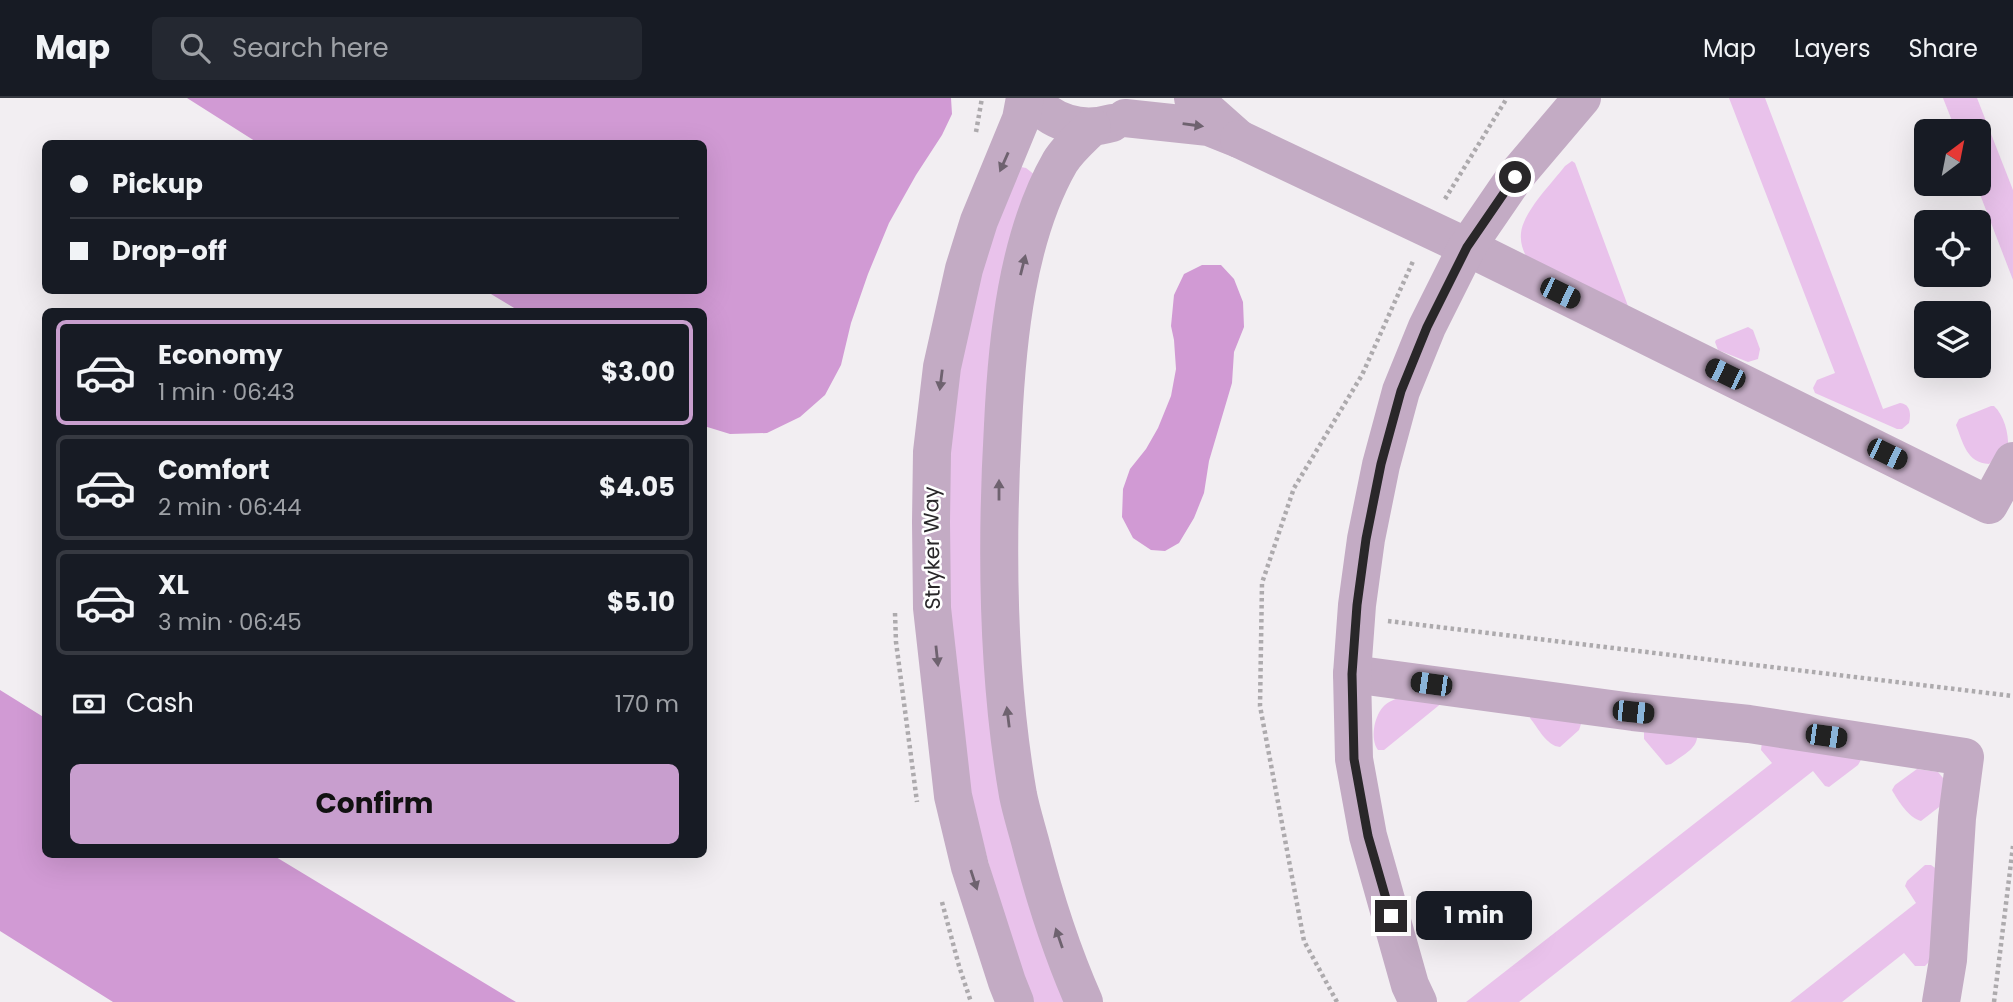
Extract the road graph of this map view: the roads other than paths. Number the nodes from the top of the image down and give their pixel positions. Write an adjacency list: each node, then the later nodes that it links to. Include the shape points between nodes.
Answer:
1 (1025, 98): 10 (street, Stryker Way, one-way to 10, via 964,269 942,367 932,452 931,522 932,608 953,796 970,867)
2 (1031, 98): 5 (street, via 1056,119 1075,126)
3 (1193, 98): 6 (street)
4 (1582, 98): 7 (street, via 1515,177)
5 (1121, 114): 6 (street, one-way to 6, via 1209,127); 11 (street, one-way to 5, via 1040,882 1019,796 1004,682 999,482 1006,360 1031,232 1061,160)
6 (1239, 139): 7 (street)
7 (1467, 247): 8 (street, via 1989,505); 9 (street, via 1401,391 1381,464 1366,539)
8 (2013, 461)
9 (1352, 674): 12 (street, via 1354,759 1368,836); 13 (street, via 1749,724 1965,757)
10 (1015, 1002)
11 (1084, 1002)
12 (1418, 1002)
13 (1941, 1002)

